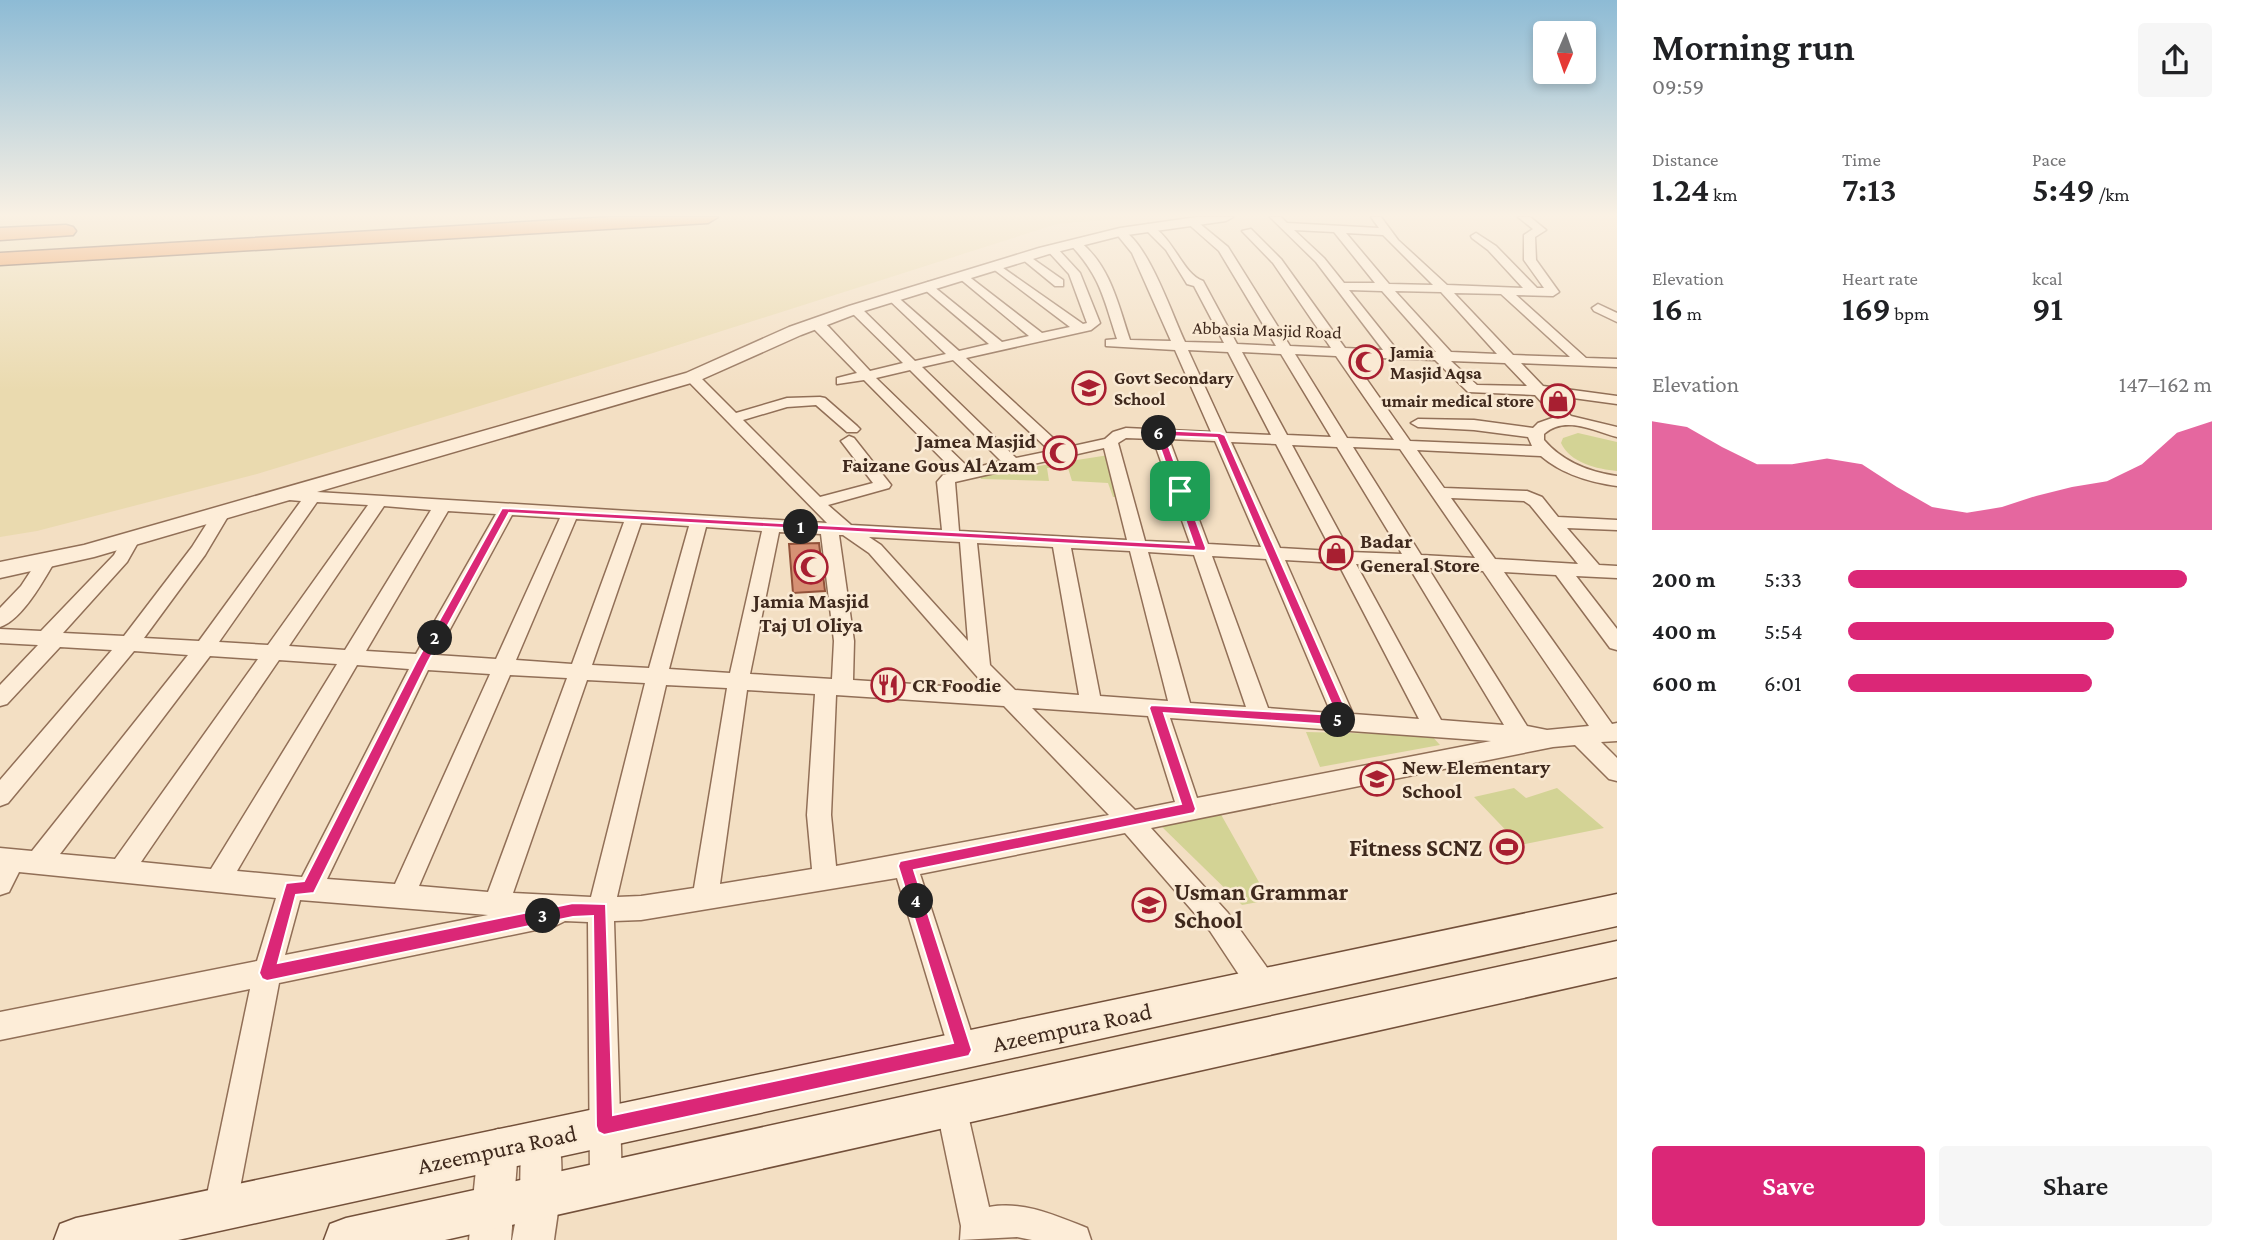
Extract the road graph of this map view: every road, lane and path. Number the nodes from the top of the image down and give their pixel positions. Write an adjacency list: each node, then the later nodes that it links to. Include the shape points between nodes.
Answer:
1 (963, 275): 16 (street); 28 (street)
2 (1008, 275): 27 (street)
3 (1049, 275): 15 (street)
4 (1074, 275): 27 (street, via 1094,323)
5 (1100, 275): 30 (street, Abbasia Masjid Road, via 1118,343)
6 (1148, 275): 30 (street)
7 (1187, 275): 31 (street, via 1199,284)
8 (1240, 275): 32 (street)
9 (1286, 275): 33 (street)
10 (1330, 275): 17 (street)
11 (1375, 275): 18 (street)
12 (1430, 275): 19 (street)
13 (1517, 275): 21 (street)
14 (1542, 275): 21 (street, via 1554,291)
15 (1059, 283)
16 (928, 286): 22 (street); 29 (street)
17 (1340, 286): 18 (street); 34 (street)
18 (1387, 288): 19 (street); 36 (street)
19 (1445, 290): 20 (street); 37 (street)
20 (1505, 291): 21 (street); 38 (street)
21 (1532, 291)
22 (893, 297): 24 (street); 35 (street)
23 (1598, 308): 25 (street)
24 (855, 309): 26 (street); 40 (street)
25 (1617, 318)
26 (817, 324): 41 (street); 42 (street)
27 (1080, 328): 28 (street)
28 (1039, 337): 29 (street)
29 (999, 346): 35 (street)
30 (1180, 346): 31 (street, Abbasia Masjid Road); 52 (street)
31 (1233, 348): 32 (street, Abbasia Masjid Road); 53 (street)
32 (1286, 350): 33 (street, Abbasia Masjid Road); 54 (street)
33 (1339, 352): 34 (street, Abbasia Masjid Road); 56 (street)
34 (1394, 354): 36 (street, Abbasia Masjid Road)
35 (957, 355): 40 (street); 58 (street)
36 (1443, 356): 37 (street, Abbasia Masjid Road); 44 (street, via 1474,388)
37 (1509, 359): 38 (street, Abbasia Masjid Road); 44 (street)
38 (1583, 362): 39 (street, Abbasia Masjid Road)
39 (1617, 363)
40 (913, 365): 41 (street); 59 (street)
41 (866, 375): 43 (street); 60 (street)
42 (692, 377): 46 (street); 63 (street)
43 (842, 381)
44 (1538, 390): 45 (street); 47 (street)
45 (1617, 400)
46 (733, 418): 66 (street); 66 (street, via 799,401 820,401 851,435 883,485)
47 (1567, 421): 49 (street); 51 (street, via 1541,426)
48 (1418, 423): 51 (street)
49 (1617, 432)
50 (1159, 433): 52 (street); 55 (street, via 1126,433); 81 (street)
51 (1536, 433): 57 (street)
52 (1220, 435): 53 (street); 82 (street)
53 (1280, 438): 54 (street); 83 (street)
54 (1342, 441): 56 (street); 84 (street)
55 (1110, 442): 58 (street); 80 (street)
56 (1403, 444): 57 (street); 62 (street)
57 (1543, 451): 61 (street, via 1572,469)
58 (1061, 453): 59 (street)
59 (1013, 464): 60 (street)
60 (966, 474): 77 (street, via 945,482)
61 (1617, 481)
62 (1438, 494): 73 (street, via 1527,496); 86 (street)
63 (284, 495): 64 (street); 69 (street)
64 (312, 498): 65 (street); 96 (street)
65 (379, 502): 67 (street); 97 (street)
66 (816, 503): 76 (street)
67 (442, 506): 68 (street); 98 (street)
68 (506, 510): 70 (street); 99 (street)
69 (222, 513): 78 (street); 95 (street, via 200,551)
70 (570, 514): 71 (street); 100 (street)
71 (634, 518): 72 (street); 102 (street)
72 (699, 522): 75 (street); 103 (street)
73 (1553, 522): 74 (street); 89 (street)
74 (1617, 525)
75 (772, 526): 76 (street); 104 (street)
76 (837, 529): 77 (street); 101 (street, via 875,549); 105 (street, via 844,641)
77 (960, 536): 79 (street); 101 (street)
78 (131, 539): 85 (street); 93 (street, via 121,558)
79 (1061, 541): 80 (street); 108 (street)
80 (1137, 545): 81 (street); 110 (street)
81 (1201, 548): 82 (street); 111 (street)
82 (1273, 553): 83 (street); 112 (street)
83 (1344, 556): 84 (street); 113 (street)
84 (1414, 561): 86 (street); 114 (street)
85 (46, 562): 88 (street); 91 (street)
86 (1487, 564): 87 (street); 115 (street)
87 (1560, 569): 89 (street); 94 (street)
88 (0, 570)
89 (1594, 571): 90 (street)
90 (1617, 572)
91 (0, 620)
92 (0, 636): 93 (street)
93 (50, 639): 95 (street); 106 (street)
94 (1617, 643)
95 (129, 644): 96 (street); 119 (street)
96 (204, 649): 97 (street); 123 (street)
97 (274, 653): 98 (street); 125 (street)
98 (349, 658): 99 (street); 127 (street)
99 (422, 662): 100 (street); 129 (street)
100 (503, 668): 102 (street); 130 (street)
101 (980, 668): 107 (street)
102 (578, 673): 103 (street); 132 (street)
103 (657, 678): 104 (street); 133 (street)
104 (738, 683): 105 (street); 131 (street)
105 (834, 688): 107 (street); 126 (street, via 819,816)
106 (0, 698)
107 (1009, 698): 108 (street); 121 (street)
108 (1091, 704): 109 (street)
109 (1156, 708): 110 (street); 120 (street)
110 (1181, 710): 111 (street)
111 (1260, 715): 112 (street)
112 (1345, 721): 113 (street)
113 (1434, 727): 114 (street)
114 (1520, 733): 117 (street)
115 (1611, 733): 116 (street)
116 (1580, 736): 117 (street); 118 (street)
117 (1553, 738): 120 (street)
118 (1617, 772)
119 (0, 796)
120 (1189, 809): 121 (street)
121 (1129, 820): 124 (street); 137 (street, via 1219,922)
122 (6, 860): 123 (street); 128 (street)
123 (38, 863): 125 (street)
124 (905, 866): 126 (street); 139 (street)
125 (121, 871): 127 (street)
126 (825, 878): 131 (street)
127 (218, 880): 129 (street)
128 (0, 884)
129 (300, 888): 130 (street); 136 (street)
130 (403, 895): 132 (street)
131 (705, 897): 133 (street, via 641,908)
132 (497, 902): 133 (street)
133 (587, 909): 136 (street); 141 (street)
134 (1617, 910): 137 (main road, Azeempura Road)
135 (1617, 959): 140 (main road)
136 (267, 973): 138 (street); 146 (street)
137 (1263, 986): 139 (main road, Azeempura Road)
138 (0, 1027)
139 (963, 1050): 141 (main road, Azeempura Road)
140 (951, 1106): 144 (main road); 148 (street)
141 (604, 1126): 142 (main road, Azeempura Road); 144 (street)
142 (540, 1140): 143 (main road, Azeempura Road); 145 (street)
143 (498, 1149): 146 (main road, Azeempura Road); 147 (street)
144 (606, 1181): 145 (main road)
145 (540, 1196): 147 (main road); 151 (street)
146 (220, 1209): 149 (main road, Azeempura Road)
147 (493, 1223): 150 (main road)
148 (977, 1233): 152 (street, via 1005,1219 1028,1221)
149 (76, 1240)
150 (346, 1240)
151 (533, 1240)
152 (1075, 1240)

